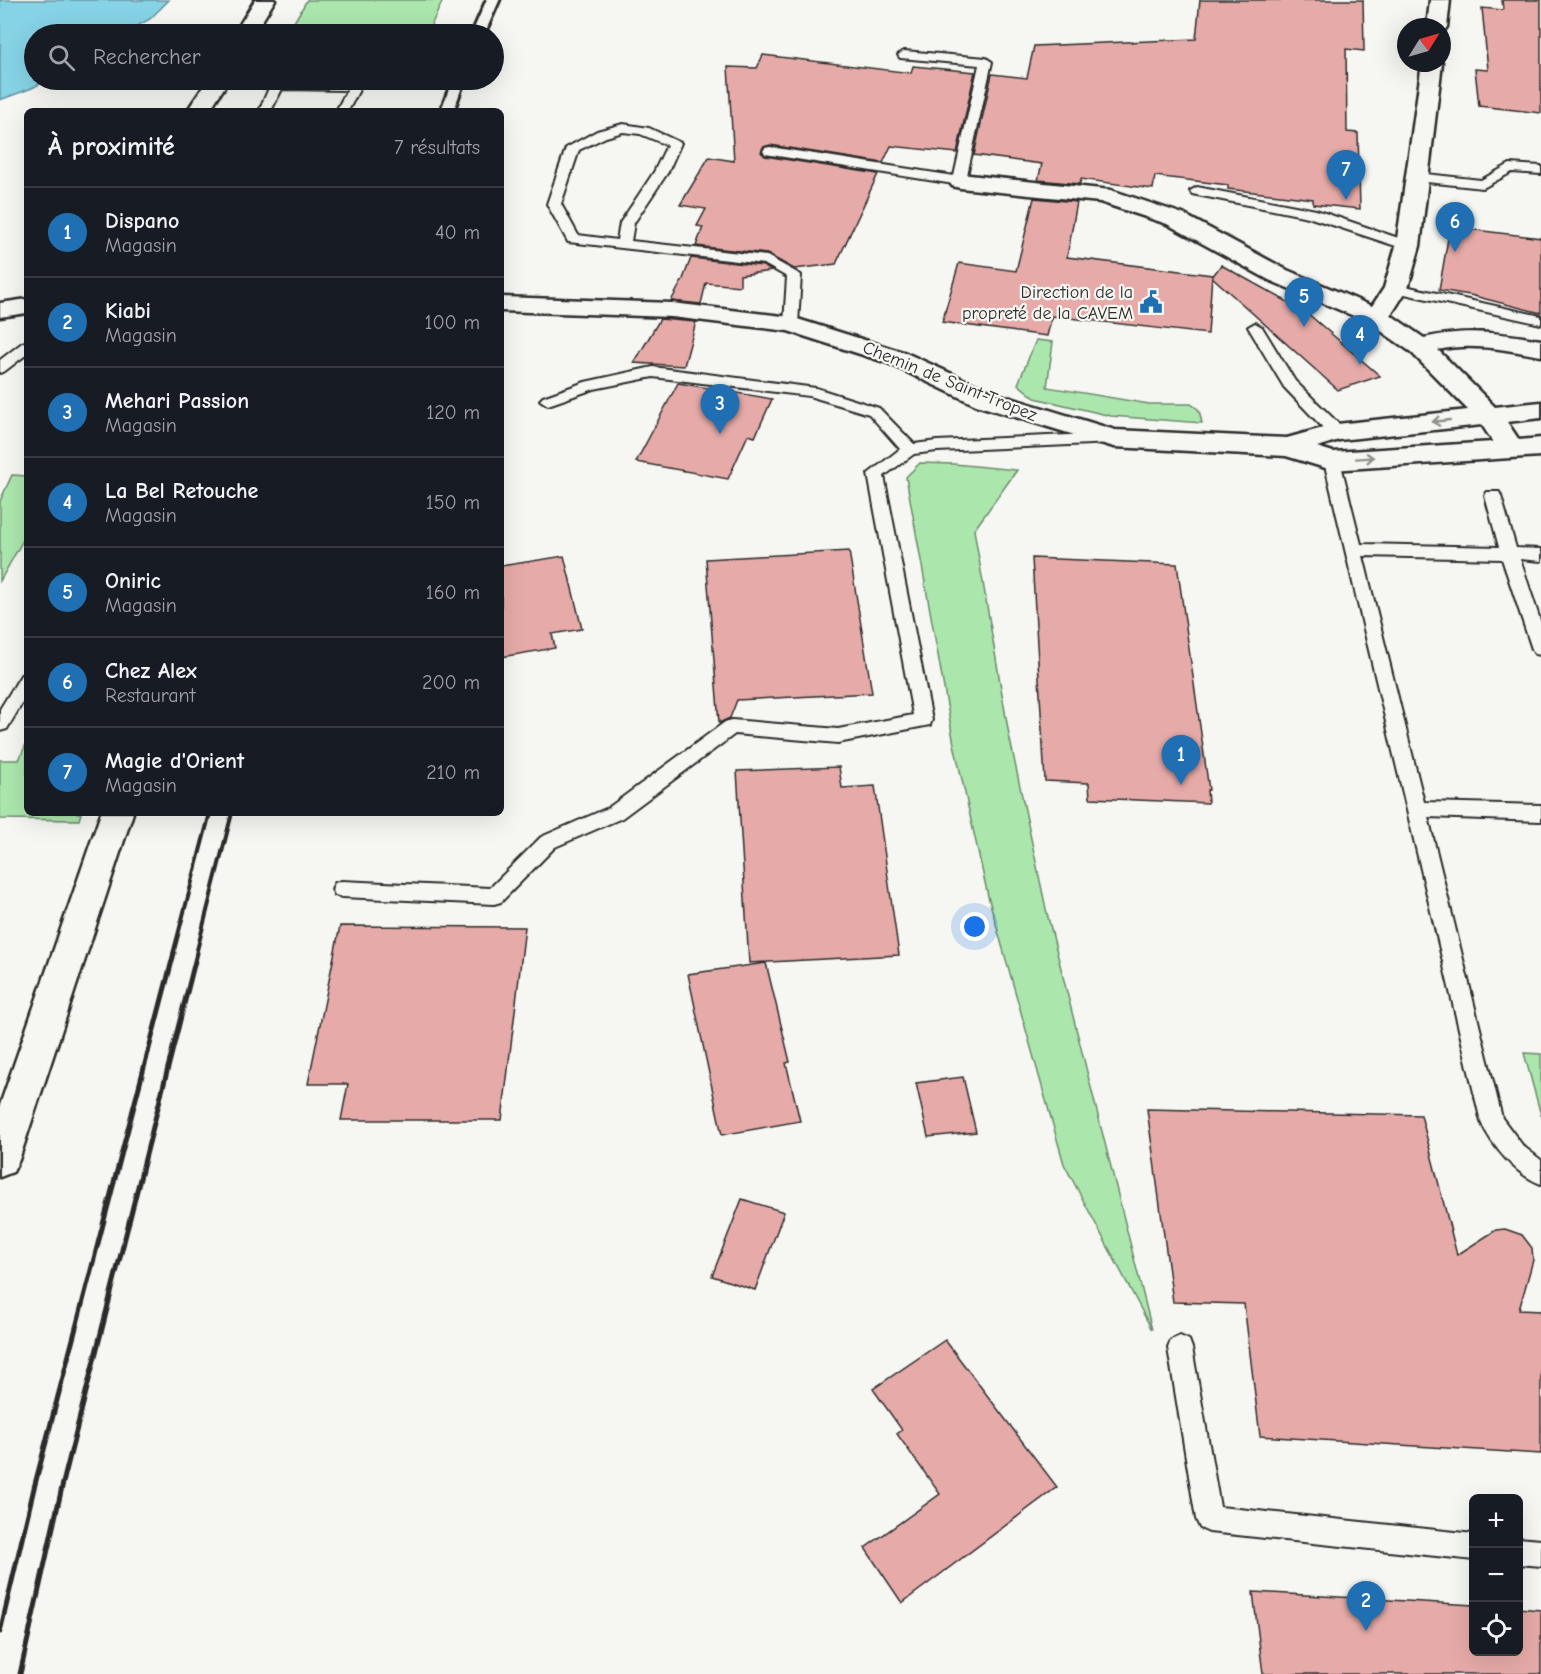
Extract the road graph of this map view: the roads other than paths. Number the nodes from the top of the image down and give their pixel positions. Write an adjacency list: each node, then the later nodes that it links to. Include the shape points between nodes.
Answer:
1 (265, 0): 4 (street)
2 (1440, 0): 3 (street)
3 (1438, 18)
4 (250, 24)
5 (904, 55): 16 (lane, via 986,62)
6 (1431, 72): 15 (street)
7 (212, 90): 10 (street)
8 (275, 90): 11 (lane)
9 (353, 90): 12 (lane)
10 (200, 108)
11 (266, 108)
12 (344, 108)
13 (770, 151): 16 (lane)
14 (1541, 170): 15 (lane, via 1510,168 1483,184)
15 (1417, 177): 19 (street)
16 (960, 181): 24 (street, via 1102,195 1174,219 1278,275)
17 (1197, 191): 19 (lane, via 1311,213)
18 (623, 245): 18 (lane, via 573,239 554,204 573,148 612,127 643,128 674,143 661,172 627,223); 26 (lane, via 767,260 794,275)
19 (1408, 246): 20 (street)
20 (1396, 288): 24 (street); 25 (lane)
21 (504, 304): 26 (street, Chemin de Saint-Tropez, via 672,310)
22 (24, 306): 23 (street)
23 (0, 310)
24 (1377, 317): 28 (street)
25 (1541, 320)
26 (791, 324): 36 (street, Chemin de Saint-Tropez, via 897,358 985,399)
27 (1255, 327): 35 (lane, via 1288,384)
28 (1420, 346): 30 (street, via 1453,339); 34 (street)
29 (24, 348): 31 (lane)
30 (1541, 348)
31 (0, 368)
32 (549, 400): 40 (lane, via 590,385 653,372 811,391 874,411)
33 (1541, 410): 34 (street)
34 (1489, 416): 35 (street, one-way to 35); 39 (street)
35 (1337, 432): 37 (street)
36 (1114, 438): 37 (street, Chemin de Saint-Tropez); 40 (lane)
37 (1288, 447): 41 (street, Chemin de Saint-Tropez)
38 (1541, 447): 39 (street, Chemin de Saint-Tropez)
39 (1511, 448): 41 (street, Chemin de Saint-Tropez, one-way to 39)
40 (910, 450): 52 (lane, via 876,474 923,720 838,736 732,727 615,813 548,842 494,896)
41 (1332, 461): 43 (lane)
42 (1493, 496): 44 (lane)
43 (1354, 550): 44 (lane); 49 (lane)
44 (1509, 553): 45 (lane); 46 (lane)
45 (1541, 555)
46 (1541, 649)
47 (24, 685): 48 (lane)
48 (0, 724)
49 (1417, 809): 50 (lane); 54 (lane, via 1492,1122 1515,1153)
50 (1541, 813)
51 (116, 816): 53 (street)
52 (342, 889)
53 (0, 1160)
54 (1541, 1174)
55 (1180, 1348): 56 (lane, via 1209,1519)
56 (1469, 1546)
57 (1523, 1551): 58 (lane)
58 (1541, 1553)

